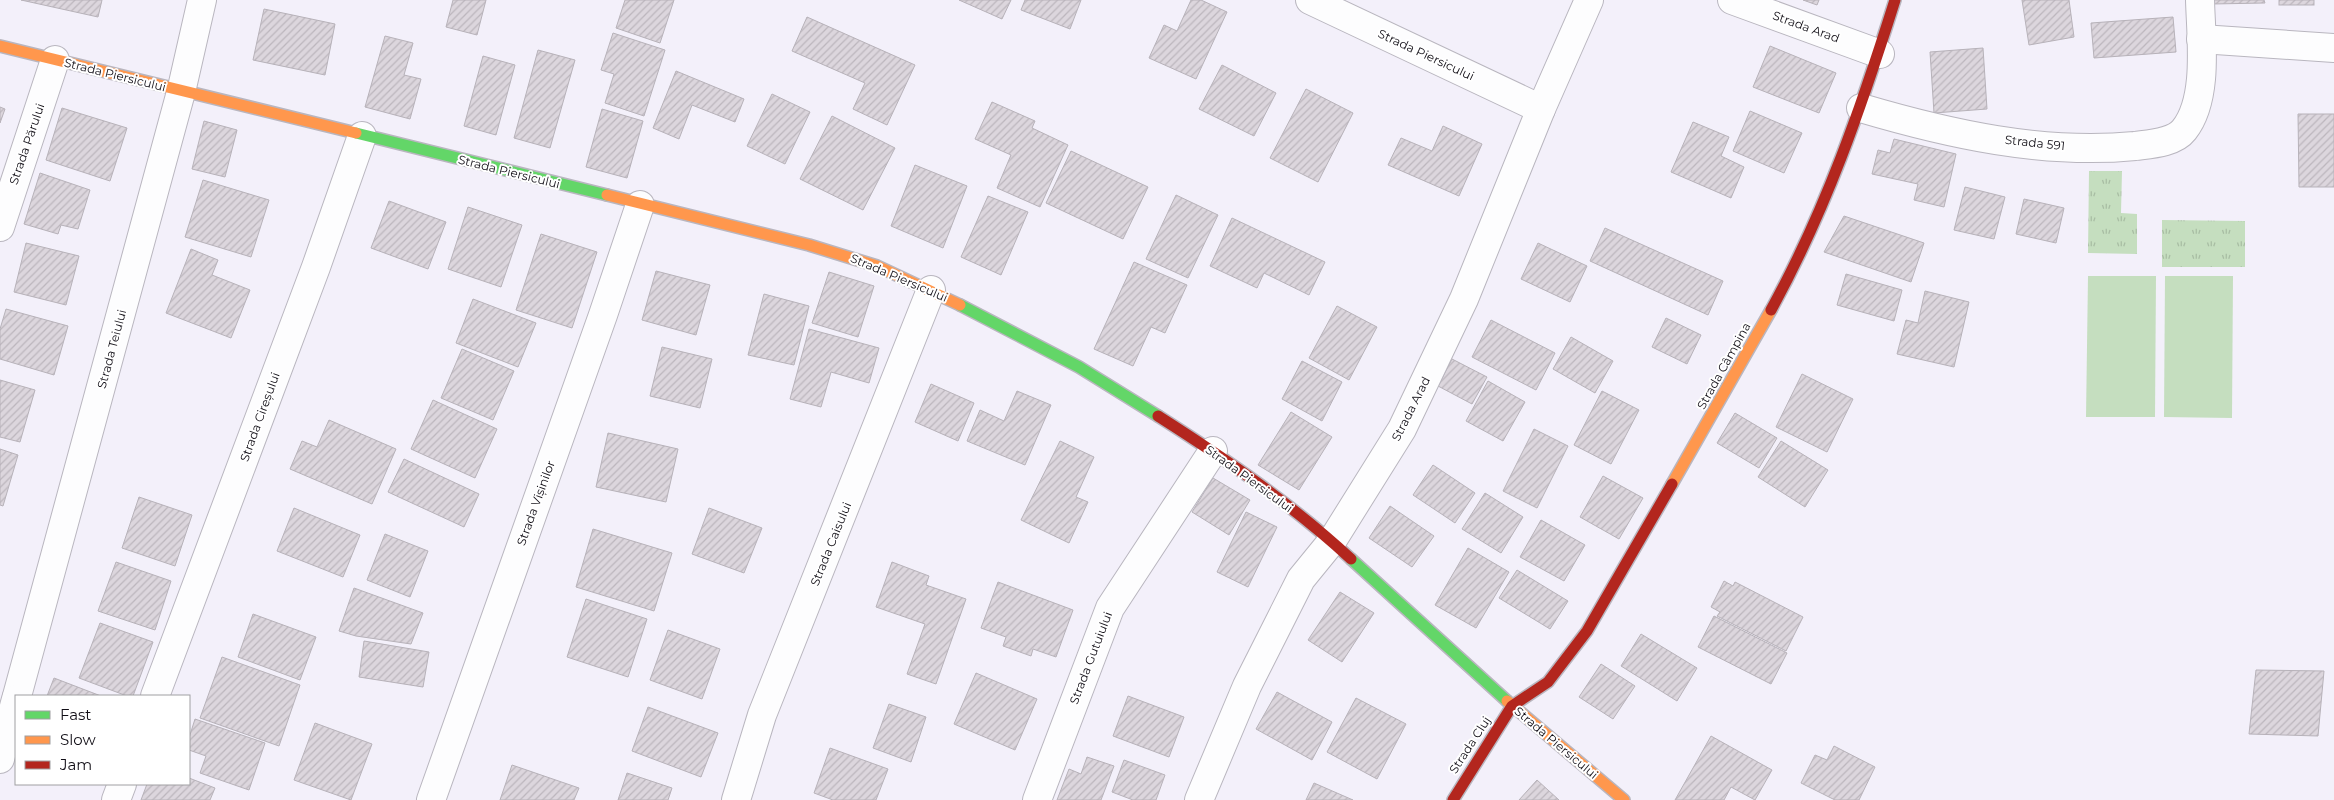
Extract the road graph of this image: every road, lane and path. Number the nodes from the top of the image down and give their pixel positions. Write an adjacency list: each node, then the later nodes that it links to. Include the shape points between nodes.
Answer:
1 (202, 0): 12 (street, Strada Teiului)
2 (1310, 0): 14 (street, Strada Piersicului)
3 (1589, 0): 14 (street, Strada Arad)
4 (1732, 0): 10 (street, Strada Arad)
5 (1895, 0): 10 (street, Strada Câmpina)
6 (2200, 0): 7 (street, Strada 591)
7 (2201, 39): 9 (street); 13 (street, Strada 591, via 2201,74 2196,108 2184,131 2150,144 2104,149 2040,145 1967,135)
8 (0, 46): 11 (street, Strada Piersicului)
9 (2334, 48)
10 (1880, 54): 13 (street, Strada Câmpina)
11 (55, 60): 12 (street, Strada Piersicului); 17 (street, Strada Părului)
12 (181, 92): 15 (street, Strada Piersicului); 21 (street, Strada Teiului)
13 (1861, 108): 24 (street, Strada Câmpina, via 1818,218 1706,428 1587,631 1548,682)
14 (1541, 110): 20 (street, Strada Arad, via 1464,299 1402,430)
15 (362, 136): 16 (street, Strada Piersicului); 22 (street, Strada Cireșului)
16 (640, 205): 18 (street, Strada Piersicului, via 845,255); 28 (street, Strada Vișinilor)
17 (0, 227)
18 (931, 290): 19 (street, Strada Piersicului, via 1080,367); 29 (street, Strada Caisului, via 762,715)
19 (1213, 451): 20 (street, Strada Piersicului); 30 (street, Strada Gutuiului, via 1110,608)
20 (1332, 541): 24 (street, Strada Piersicului); 31 (street, Strada Arad, via 1301,580 1268,642)
21 (18, 695)
22 (155, 695)
23 (15, 705): 25 (street, Strada Teiului)
24 (1512, 706): 32 (street, Strada Cluj); 33 (street, Strada Piersicului)
25 (0, 759)
26 (122, 785): 27 (street)
27 (116, 800)
28 (432, 800)
29 (736, 800)
30 (1037, 800)
31 (1199, 800)
32 (1452, 800)
33 (1624, 800)

